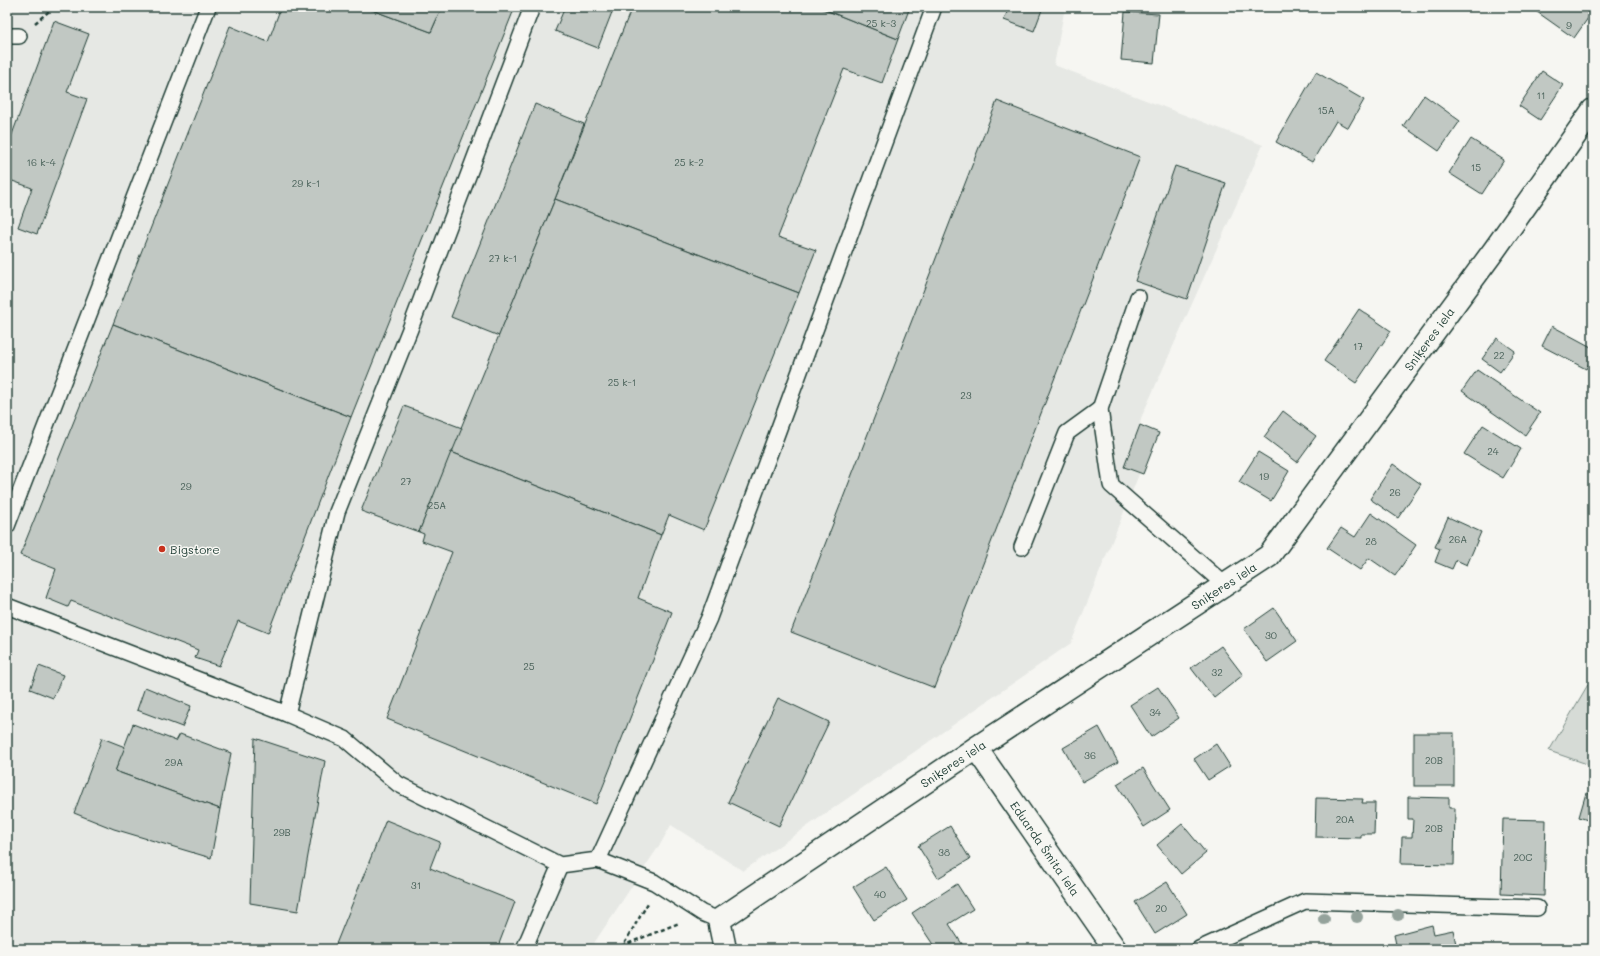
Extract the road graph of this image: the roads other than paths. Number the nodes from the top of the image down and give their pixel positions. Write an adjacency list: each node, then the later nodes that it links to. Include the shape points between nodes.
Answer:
1 (208, 7): 7 (lane)
2 (532, 7): 11 (lane, via 410,329 337,512)
3 (934, 7): 13 (lane, via 709,618)
4 (1593, 110): 9 (street, Sniķeres iela, via 1495,249 1269,556)
5 (1138, 297): 6 (lane)
6 (1100, 409): 8 (lane, via 1067,433); 9 (lane, via 1111,485)
7 (7, 526)
8 (1022, 547)
9 (1225, 585): 12 (street, Sniķeres iela)
10 (7, 606): 11 (lane)
11 (287, 714): 14 (lane, via 345,739 398,784)
12 (976, 748): 16 (street, Sniķeres iela); 19 (street, Eduarda Šmita iela)
13 (598, 860): 14 (lane); 16 (lane, via 659,886)
14 (560, 865): 17 (lane)
15 (1537, 908): 20 (lane, via 1305,901)
16 (710, 917): 18 (street)
17 (524, 949)
18 (725, 949)
19 (1115, 949)
20 (1199, 949)

